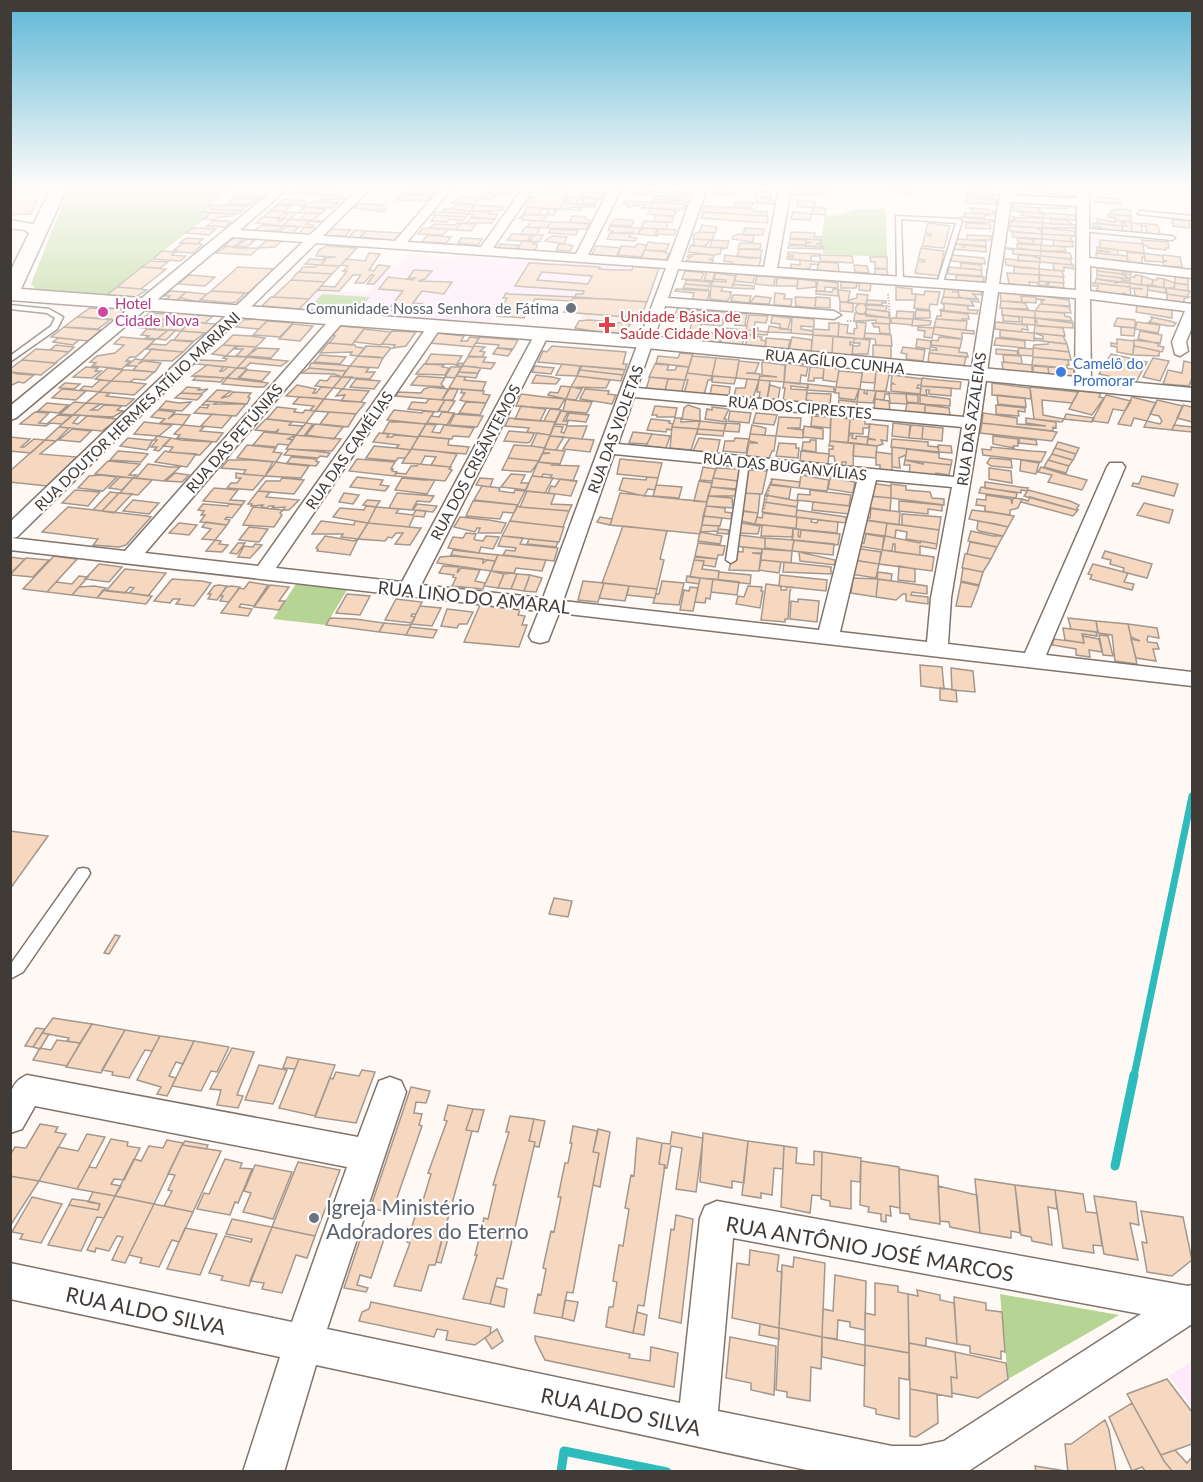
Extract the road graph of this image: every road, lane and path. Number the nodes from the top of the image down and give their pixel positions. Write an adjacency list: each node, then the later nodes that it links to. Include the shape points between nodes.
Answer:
1 (28, 257): 19 (main road)
2 (200, 257): 22 (street)
3 (295, 257): 25 (street, RUA DOUTOR HERMES ATÍLIO MARIANI)
4 (569, 257): 11 (street)
5 (677, 257): 13 (street, RUA DAS VIOLETAS)
6 (773, 257): 14 (street)
7 (895, 257): 16 (lane)
8 (948, 257): 17 (lane)
9 (996, 257): 18 (street, RUA DAS AZALEIAS)
10 (1083, 257): 12 (street)
11 (580, 258): 13 (street)
12 (1083, 261): 15 (street); 20 (street)
13 (674, 265): 14 (street); 21 (street, RUA DAS VIOLETAS)
14 (770, 272): 16 (street)
15 (1192, 274)
16 (893, 281): 17 (street); 27 (path)
17 (940, 284): 18 (street)
18 (991, 288): 20 (street); 34 (street, RUA DAS AZALEIAS)
19 (10, 294): 22 (main road, RUA AGÍLIO CUNHA)
20 (1083, 294): 24 (street); 35 (street)
21 (661, 302): 26 (street); 31 (street, RUA DAS VIOLETAS)
22 (144, 304): 25 (main road, RUA AGÍLIO CUNHA); 38 (street)
23 (10, 307): 33 (lane, via 50,311 59,317 54,327)
24 (1192, 309): 32 (street, via 1179,342)
25 (239, 311): 28 (main road, RUA AGÍLIO CUNHA); 47 (street, RUA DOUTOR HERMES ATÍLIO MARIANI)
26 (834, 315)
27 (890, 317)
28 (338, 319): 29 (main road, RUA AGÍLIO CUNHA); 49 (street, RUA DAS PETÚNIAS)
29 (435, 326): 30 (main road, RUA AGÍLIO CUNHA); 51 (street, RUA DAS CAMÉLIAS)
30 (542, 334): 31 (main road, RUA AGÍLIO CUNHA); 52 (street, RUA DOS CRISÂNTEMOS)
31 (646, 342): 34 (main road, RUA AGÍLIO CUNHA); 36 (street, RUA DAS VIOLETAS)
32 (1180, 351)
33 (10, 360)
34 (977, 374): 35 (main road, RUA AGÍLIO CUNHA); 39 (street, RUA DAS AZALEIAS)
35 (1083, 384): 37 (main road, RUA AGÍLIO CUNHA)
36 (628, 392): 39 (street, RUA DOS CIPRESTES); 40 (street, RUA DAS VIOLETAS)
37 (1192, 395)
38 (10, 415)
39 (972, 423): 45 (street, RUA DAS AZALEIAS)
40 (608, 448): 41 (street, RUA DAS BUGANVÍLIAS); 53 (street, RUA DAS VIOLETAS)
41 (745, 462): 42 (street, RUA DAS BUGANVÍLIAS); 50 (lane)
42 (775, 465): 44 (street, RUA DAS BUGANVÍLIAS); 46 (path)
43 (1116, 467): 57 (street)
44 (868, 474): 45 (street, RUA DAS BUGANVÍLIAS); 55 (street)
45 (962, 483): 56 (street, RUA DAS AZALEIAS, via 941,598)
46 (764, 509)
47 (10, 532)
48 (10, 544): 49 (street, RUA LINO DO AMARAL)
49 (130, 558): 51 (street, RUA LINO DO AMARAL)
50 (731, 560)
51 (263, 573): 52 (street, RUA LINO DO AMARAL)
52 (408, 590): 53 (street, RUA LINO DO AMARAL)
53 (551, 606): 54 (street, RUA DAS VIOLETAS); 55 (street, RUA LINO DO AMARAL)
54 (540, 636)
55 (828, 637): 56 (street, RUA LINO DO AMARAL)
56 (937, 650): 57 (street, RUA LINO DO AMARAL)
57 (1032, 661): 58 (street, RUA LINO DO AMARAL)
58 (1192, 679)
59 (83, 873): 60 (lane, via 18,968)
60 (10, 973)
61 (390, 1092): 63 (street)
62 (10, 1118): 63 (street, via 27,1090)
63 (368, 1155): 66 (street)
64 (10, 1281): 66 (street, RUA ALDO SILVA)
65 (1191, 1304): 67 (street, RUA ALDO SILVA, via 992,1434 939,1464 899,1468); 67 (street, RUA ANTÔNIO JOSÉ MARCOS, via 717,1218)
66 (303, 1343): 67 (street, RUA ALDO SILVA); 68 (street)
67 (697, 1427)
68 (263, 1472)

